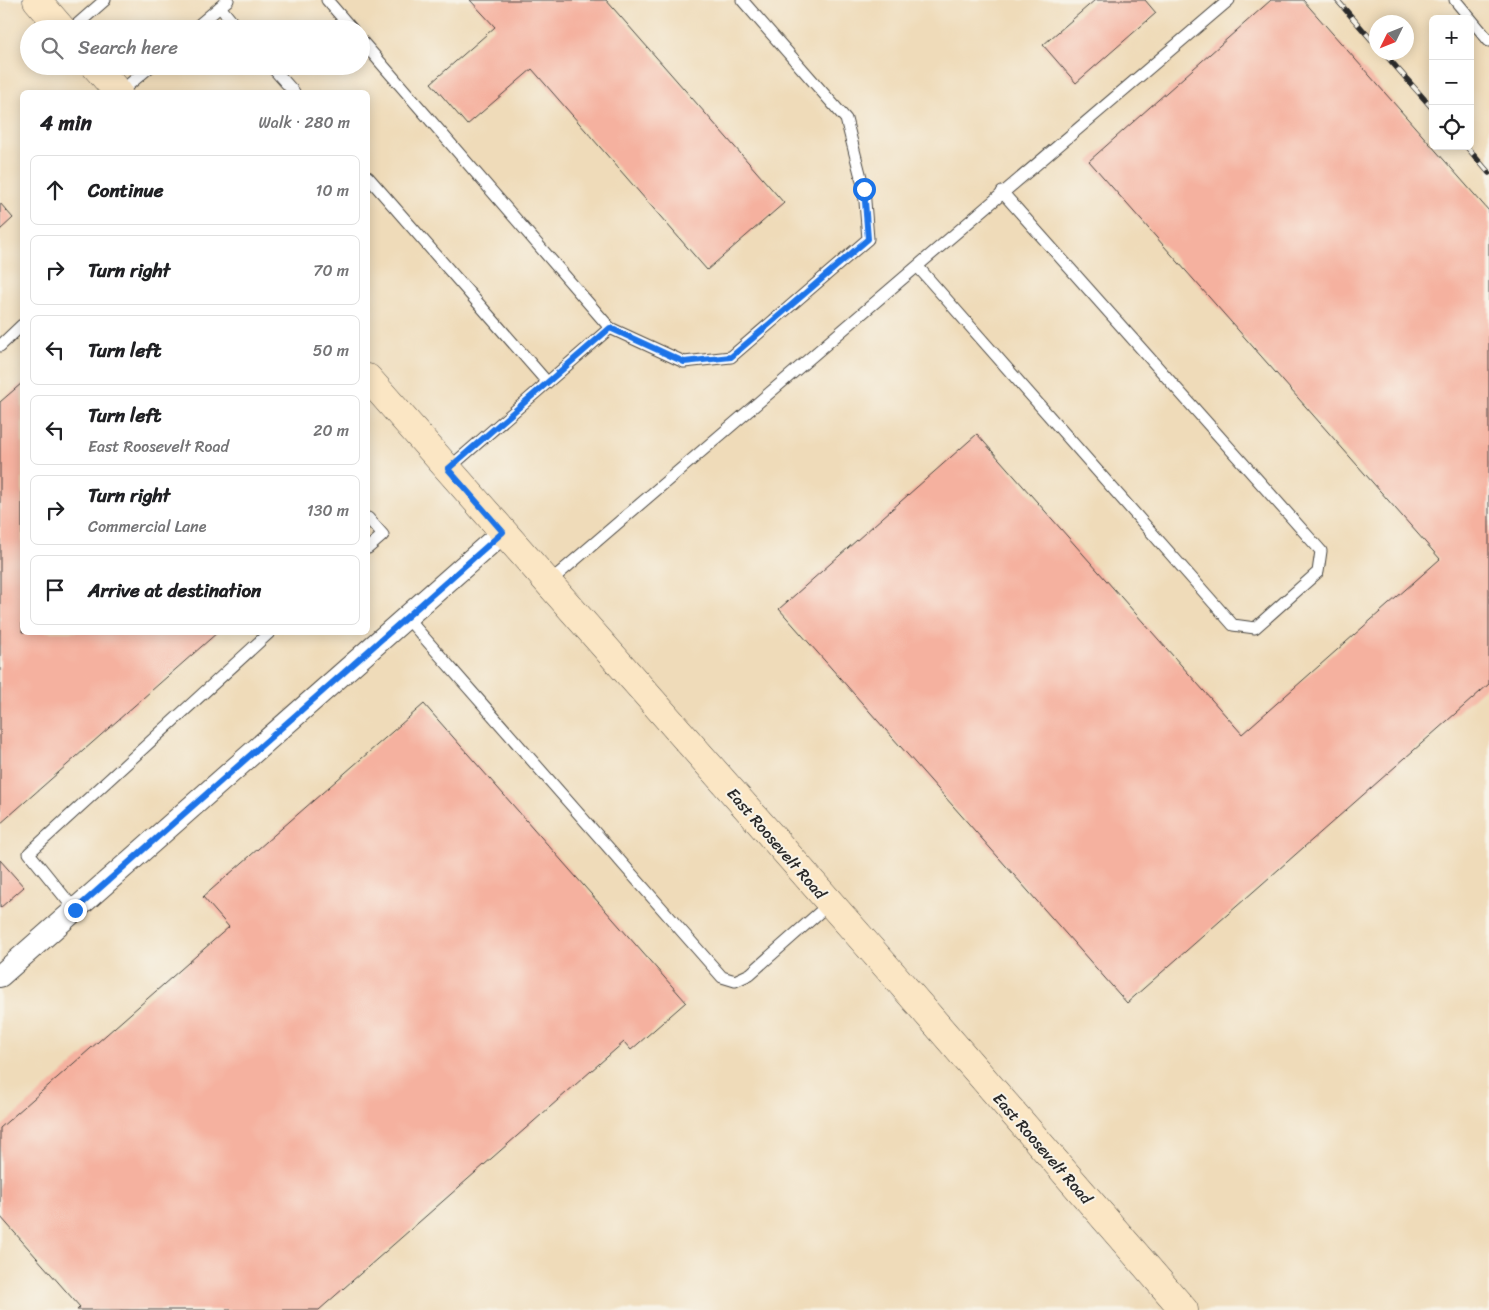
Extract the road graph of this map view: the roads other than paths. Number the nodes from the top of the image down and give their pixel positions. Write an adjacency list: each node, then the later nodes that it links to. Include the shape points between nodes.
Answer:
1 (37, 0): 8 (main road)
2 (105, 0): 9 (lane)
3 (327, 0): 12 (lane)
4 (742, 0): 25 (lane, via 846,119 864,189 868,239 731,357 684,362)
5 (1229, 0): 22 (lane)
6 (1455, 0): 13 (lane)
7 (224, 4): 10 (lane); 11 (lane)
8 (54, 20)
9 (82, 20)
10 (205, 20)
11 (233, 20)
12 (344, 20)
13 (1489, 41)
14 (370, 50): 25 (lane)
15 (103, 75): 18 (main road)
16 (140, 75): 19 (lane)
17 (279, 75): 20 (lane)
18 (117, 90)
19 (121, 90)
20 (292, 90)
21 (370, 178): 28 (lane)
22 (1002, 192): 23 (lane); 23 (lane, via 1321,551 1318,572 1255,628 1233,625)
23 (918, 267): 33 (lane)
24 (20, 327): 26 (lane)
25 (610, 328): 28 (lane)
26 (0, 346)
27 (370, 380): 29 (main road, East Roosevelt Road)
28 (547, 382): 29 (lane)
29 (448, 469): 31 (main road, East Roosevelt Road)
30 (370, 520): 32 (lane, via 383,535)
31 (503, 532): 33 (main road, East Roosevelt Road); 34 (street)
32 (370, 546)
33 (548, 583): 36 (main road, East Roosevelt Road)
34 (406, 618): 36 (lane, via 722,977 735,981 750,974); 37 (street)
35 (267, 635): 37 (lane, via 29,853)
36 (830, 903): 39 (main road, East Roosevelt Road)
37 (75, 910): 38 (street)
38 (0, 976)
39 (1184, 1310)

